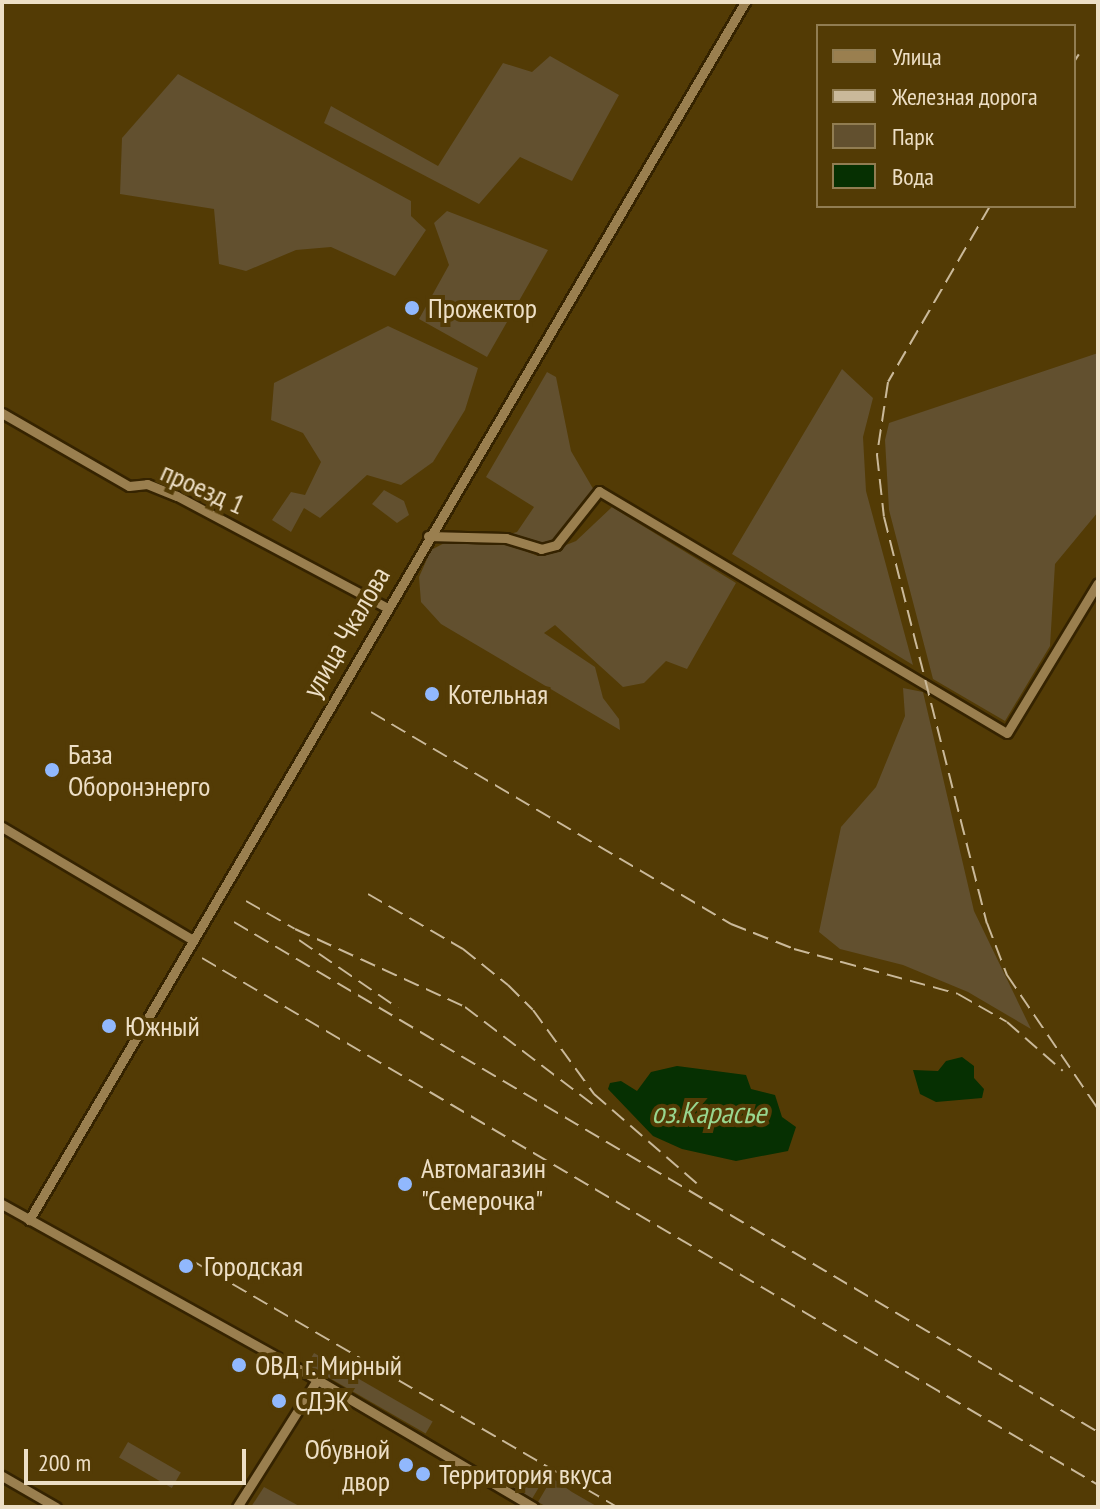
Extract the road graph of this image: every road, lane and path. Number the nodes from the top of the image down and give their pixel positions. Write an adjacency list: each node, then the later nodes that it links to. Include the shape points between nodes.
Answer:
1 (745, 2): 2 (street, улица Чкалова)
2 (738, 7): 4 (street, улица Чкалова)
3 (2, 413): 6 (street, проезд 1, via 129,486 147,484 177,496)
4 (428, 536): 5 (street, via 506,538 541,549 556,545 599,491 1007,733); 6 (street, улица Чкалова)
5 (1098, 583)
6 (386, 607): 8 (street, улица Чкалова)
7 (2, 827): 8 (street)
8 (193, 940): 10 (street, улица Чкалова)
9 (2, 1204): 10 (street)
10 (29, 1220): 11 (street)
11 (317, 1380): 14 (street); 15 (street)
12 (2, 1476): 13 (street)
13 (56, 1507)
14 (237, 1507)
15 (533, 1507)

